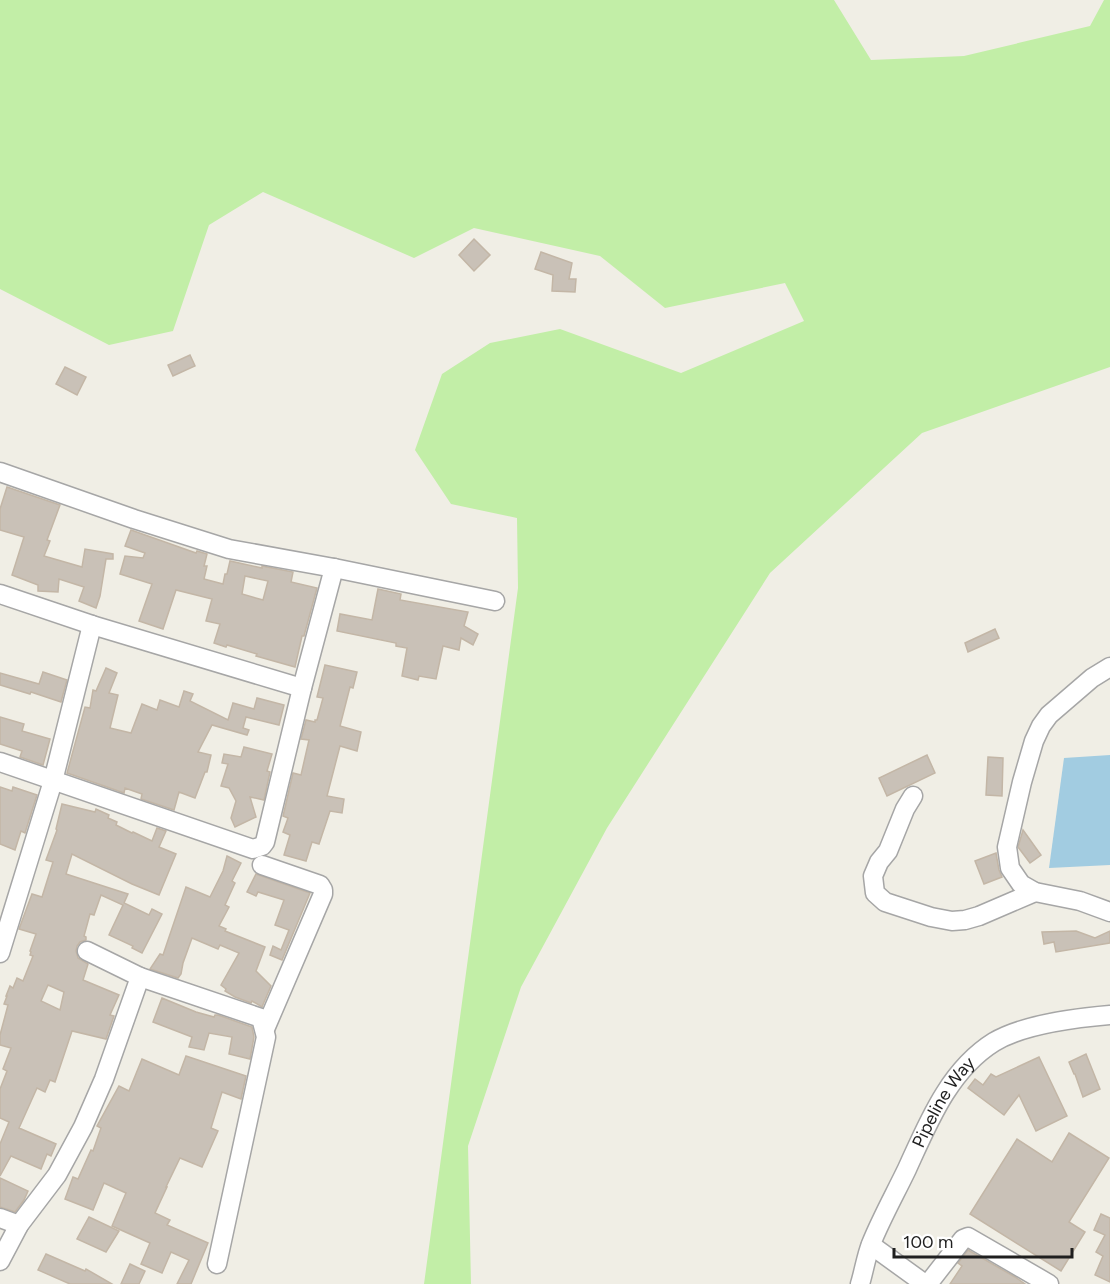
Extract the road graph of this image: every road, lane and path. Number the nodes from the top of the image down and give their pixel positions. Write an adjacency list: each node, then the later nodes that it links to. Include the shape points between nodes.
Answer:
1 (0, 472): 2 (street, via 230,549)
2 (334, 568): 4 (street); 7 (street)
3 (0, 594): 5 (street)
4 (495, 601)
5 (93, 625): 7 (street); 9 (street)
6 (1110, 667): 12 (street, via 1049,715 1034,741 1007,847 1010,868 1021,884)
7 (302, 688): 9 (street, via 265,842 258,849)
8 (0, 762): 9 (street)
9 (53, 781): 15 (street)
10 (913, 796): 12 (street, via 873,876 875,893 885,902 951,921 979,916)
11 (262, 865): 18 (street, via 320,885 323,890)
12 (1035, 892): 13 (street)
13 (1110, 912)
14 (87, 951): 16 (street)
15 (0, 953)
16 (140, 977): 18 (street, via 261,1018); 20 (street, via 83,1127 57,1175)
17 (1110, 1016): 21 (street, Pipeline Way, via 1081,1017 1024,1029 995,1042 971,1060 931,1118)
18 (265, 1029): 23 (street)
19 (0, 1218): 20 (street)
20 (18, 1225): 22 (street)
21 (871, 1245): 24 (street, Pipeline Way); 25 (street)
22 (0, 1261)
23 (217, 1264)
24 (860, 1284)
25 (927, 1284): 26 (street, via 968,1237)
26 (1049, 1284)

